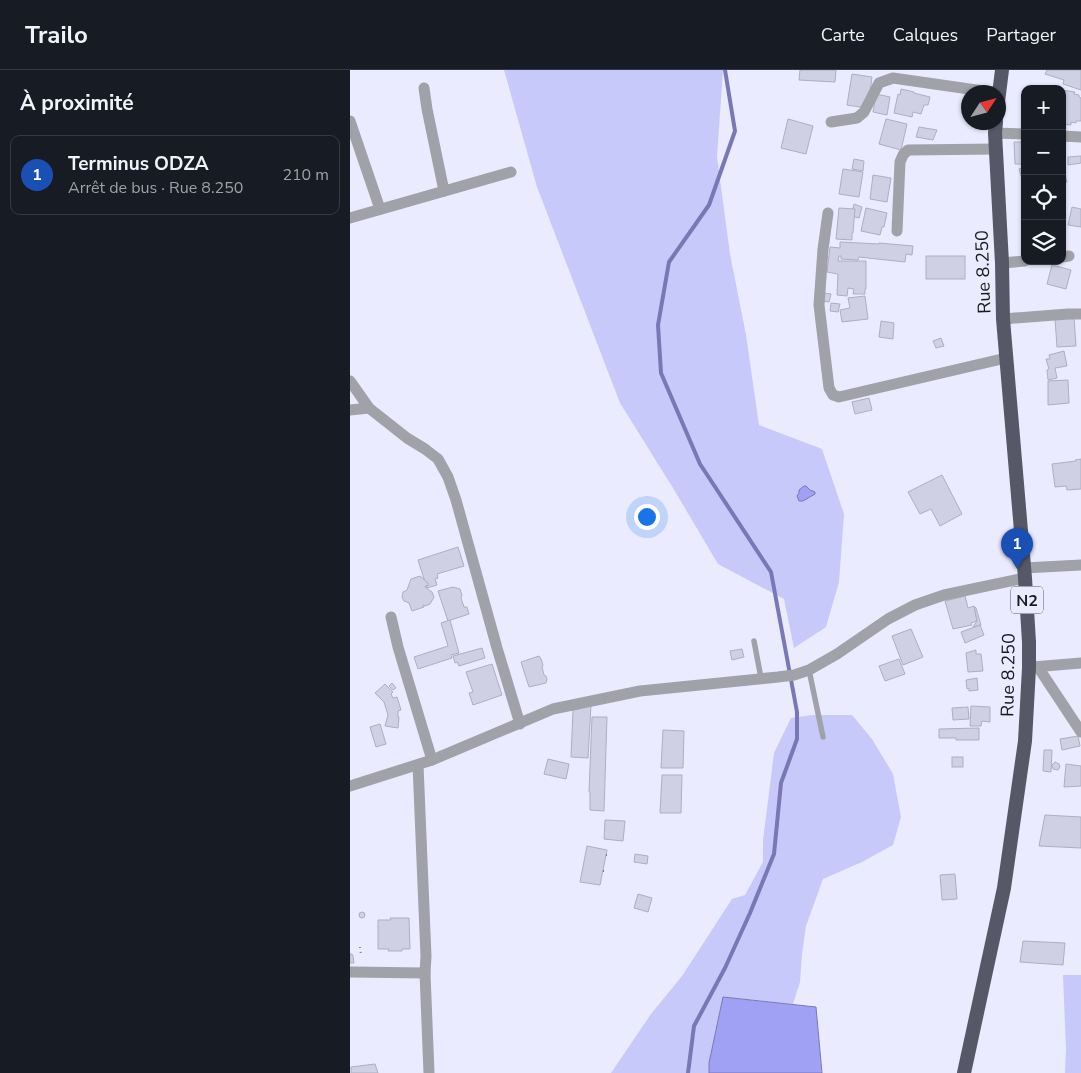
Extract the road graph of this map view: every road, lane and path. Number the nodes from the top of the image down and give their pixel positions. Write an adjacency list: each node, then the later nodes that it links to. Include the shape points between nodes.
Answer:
1 (1002, 70): 2 (highway)
2 (999, 85)
3 (424, 88): 14 (street)
4 (961, 90): 6 (street, via 893,78 879,83 864,112 857,118)
5 (350, 121): 15 (street)
6 (831, 122)
7 (996, 130): 12 (highway, Rue 8.250 / N2)
8 (1006, 130): 9 (street)
9 (1021, 133)
10 (1066, 136): 11 (street)
11 (1081, 137)
12 (996, 149): 18 (street, via 908,150 900,162); 20 (highway, Rue 8.250 / N2)
13 (511, 172): 14 (street)
14 (444, 191): 15 (street)
15 (380, 209): 17 (street)
16 (828, 213): 23 (street, via 819,305 829,388 836,397)
17 (350, 218)
18 (897, 231)
19 (1021, 261): 20 (street)
20 (1002, 263): 22 (highway, Rue 8.250 / N2)
21 (1081, 314): 22 (street)
22 (1003, 319): 23 (highway, Rue 8.250 / N2)
23 (1006, 358): 28 (highway, Rue 8.250 / N2)
24 (350, 381): 25 (street)
25 (369, 408): 26 (street); 35 (street, via 438,459 448,477)
26 (350, 410)
27 (1081, 565): 28 (street)
28 (1025, 573): 32 (highway, Rue 8.250 / N2, via 1029,642); 33 (street, via 915,605)
29 (391, 617): 38 (street)
30 (754, 641): 34 (lane)
31 (1081, 663): 32 (street)
32 (1034, 667): 36 (street); 46 (highway, Rue 8.250 / N2, via 1004,888)
33 (809, 670): 34 (street); 37 (lane)
34 (761, 678): 35 (street, via 640,691 553,709)
35 (520, 724): 38 (street)
36 (1081, 732)
37 (824, 737)
38 (432, 760): 39 (street)
39 (418, 765): 40 (street); 44 (street)
40 (350, 786)
41 (360, 947): 42 (path)
42 (361, 955)
43 (350, 972): 44 (street)
44 (425, 973): 45 (street)
45 (429, 1073)
46 (964, 1073)

